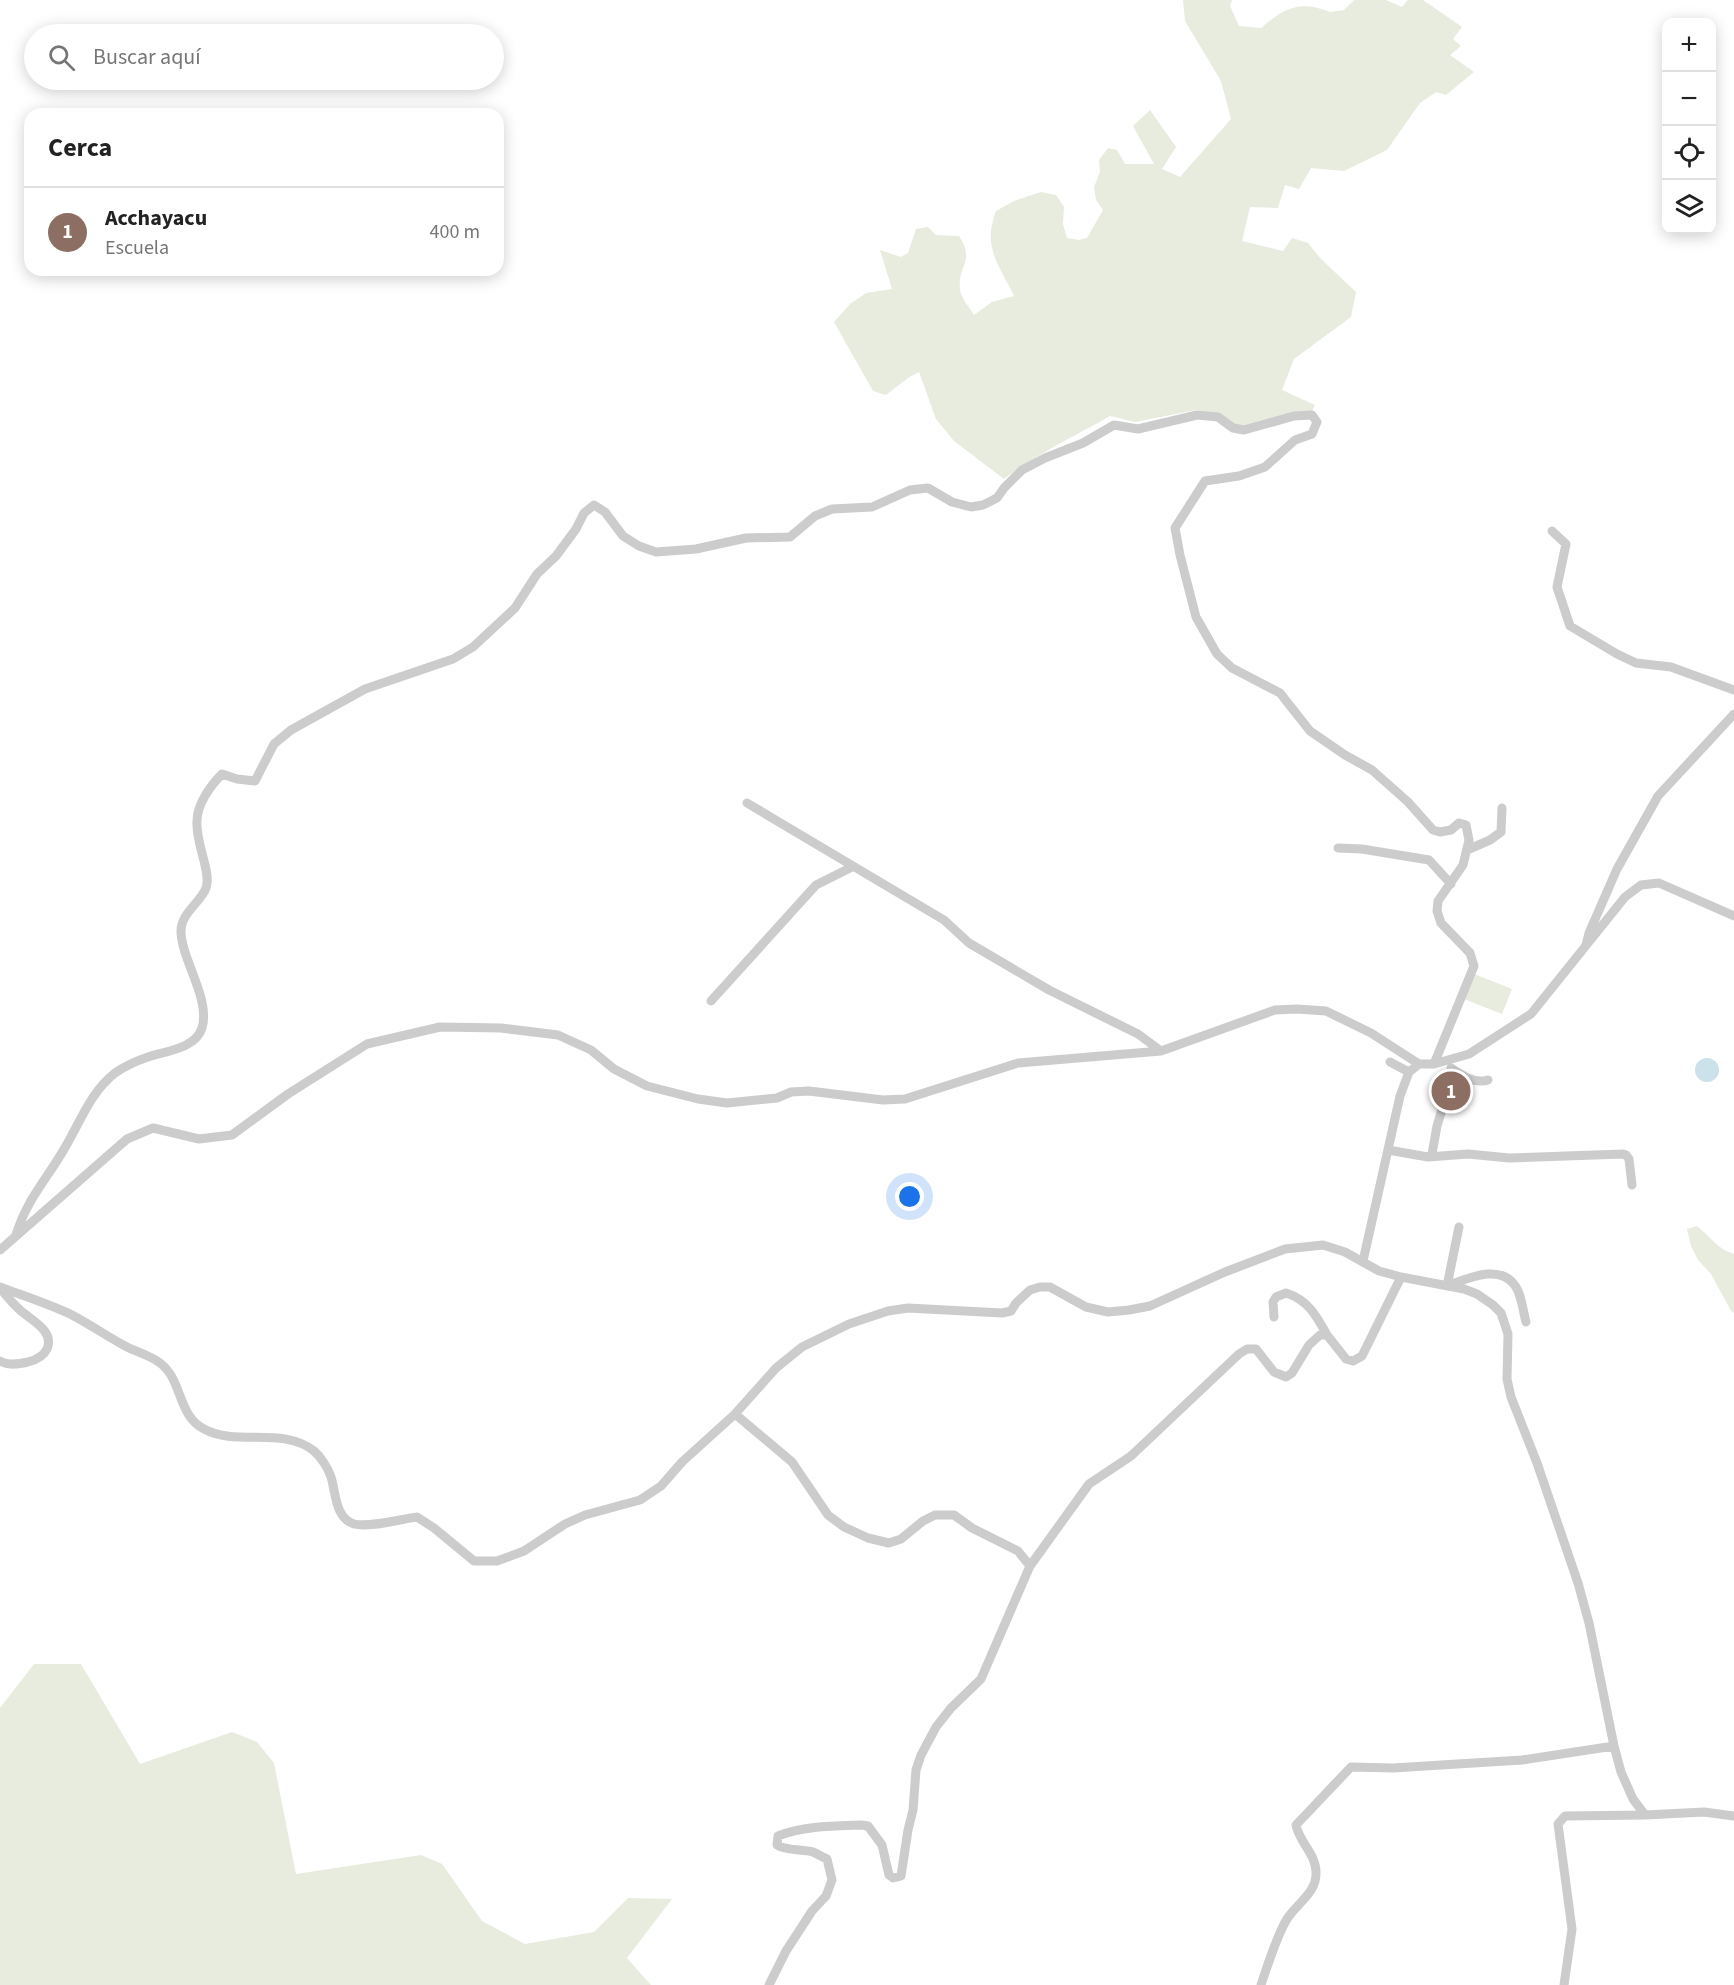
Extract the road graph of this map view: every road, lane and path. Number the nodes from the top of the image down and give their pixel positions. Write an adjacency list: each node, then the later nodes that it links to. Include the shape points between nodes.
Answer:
1 (1552, 531): 2 (street, via 1566,544 1557,587 1570,626 1636,663 1671,667)
2 (1734, 690)
3 (1734, 714): 11 (street, via 1658,796 1617,869)
4 (747, 803): 8 (street)
5 (1502, 808): 7 (street, via 1501,832)
6 (1338, 848): 9 (street, via 1429,860)
7 (1467, 850): 9 (street); 25 (street, via 1466,825 1458,823 1451,830 1433,830 1372,770 1310,731 1280,693 1232,668 1216,654 1196,617 1175,528 1205,481 1264,467 1295,440 1311,434 1317,422 1312,415 1244,430 1233,428 1218,417 1197,415 1138,429 1114,425 1022,470 996,498 983,505 971,507 952,502 928,488 910,490 872,507 832,509 815,516 790,537 746,538 696,549 656,552 639,546 623,536 605,512 594,505 584,513 556,556 537,574 515,608 473,647 453,658 365,688 291,730 274,744 255,781 222,774 207,789 196,820 207,888 189,909 181,929 203,1016 200,1033 187,1045 127,1066 99,1088 28,1203)
8 (852, 867): 12 (street, via 816,885); 13 (street, via 944,920 969,943 1049,990 1138,1034)
9 (1451, 884): 17 (street, via 1438,901 1437,911 1441,923 1470,953 1474,966)
10 (1734, 916): 11 (street, via 1659,883 1641,885 1625,897)
11 (1585, 948): 15 (street, via 1531,1014 1469,1054)
12 (711, 1001)
13 (1161, 1051): 16 (street, via 1275,1010 1297,1009 1326,1011); 25 (street, via 1018,1063 905,1099 808,1090 728,1103 647,1086 614,1069 591,1050 558,1035 501,1028 440,1027 367,1044 232,1135 199,1139 153,1128 127,1139)
14 (1390, 1062): 19 (street)
15 (1445, 1062): 17 (street); 18 (street)
16 (1419, 1064): 17 (street); 19 (street)
17 (1434, 1064)
18 (1454, 1070): 20 (street, via 1467,1078); 22 (street)
19 (1409, 1072): 21 (street)
20 (1488, 1080)
21 (1388, 1149): 23 (street, via 1428,1158 1468,1154 1509,1158 1623,1154 1629,1159); 27 (street)
22 (1432, 1154)
23 (1632, 1185)
24 (1460, 1227): 29 (street)
25 (16, 1235): 26 (street)
26 (0, 1250)
27 (1363, 1262): 28 (street); 35 (street, via 1323,1245 1285,1249 1150,1306 1129,1310 1108,1312 1086,1307 1050,1287 1040,1287 1030,1290 1011,1311 1002,1313 908,1308 888,1311 849,1324 802,1347 776,1368)
28 (1401, 1277): 29 (street); 33 (street, via 1362,1356 1353,1361 1346,1359)
29 (1447, 1286): 32 (street, via 1492,1273 1504,1276 1517,1288); 37 (street, via 1477,1294 1501,1313 1508,1334 1507,1379 1511,1397 1578,1583)
30 (0, 1287): 34 (street, via 44,1330 48,1342 38,1359 14,1364); 35 (street, via 71,1315 159,1362 174,1377 188,1417 203,1429 286,1439 314,1451 331,1475 337,1507 353,1524 417,1517 474,1561 496,1561 524,1551 585,1515 640,1500 661,1486)
31 (1274, 1317): 33 (street, via 1273,1302 1286,1293 1311,1309)
32 (1526, 1322)
33 (1327, 1335): 36 (street, via 1320,1335 1309,1345 1286,1377 1274,1372 1256,1350 1247,1349 1239,1354 1131,1456 1089,1484)
34 (0, 1361)
35 (735, 1414): 36 (street, via 792,1462 828,1515 844,1527 889,1543 935,1515 954,1515 1018,1551)
36 (1030, 1566): 40 (street, via 981,1679 946,1714 921,1755 901,1876 889,1875 882,1845 868,1826 813,1828 778,1836 777,1845 782,1848 813,1852 827,1859 832,1880 826,1896 786,1951)
37 (1614, 1746): 38 (street, via 1633,1799); 41 (street, via 1522,1760 1352,1767 1296,1825 1313,1858 1316,1880 1287,1919)
38 (1645, 1815): 39 (street, via 1704,1812); 42 (street, via 1565,1816 1558,1824 1572,1929)
39 (1734, 1816)
40 (769, 1985)
41 (1261, 1985)
42 (1564, 1985)

